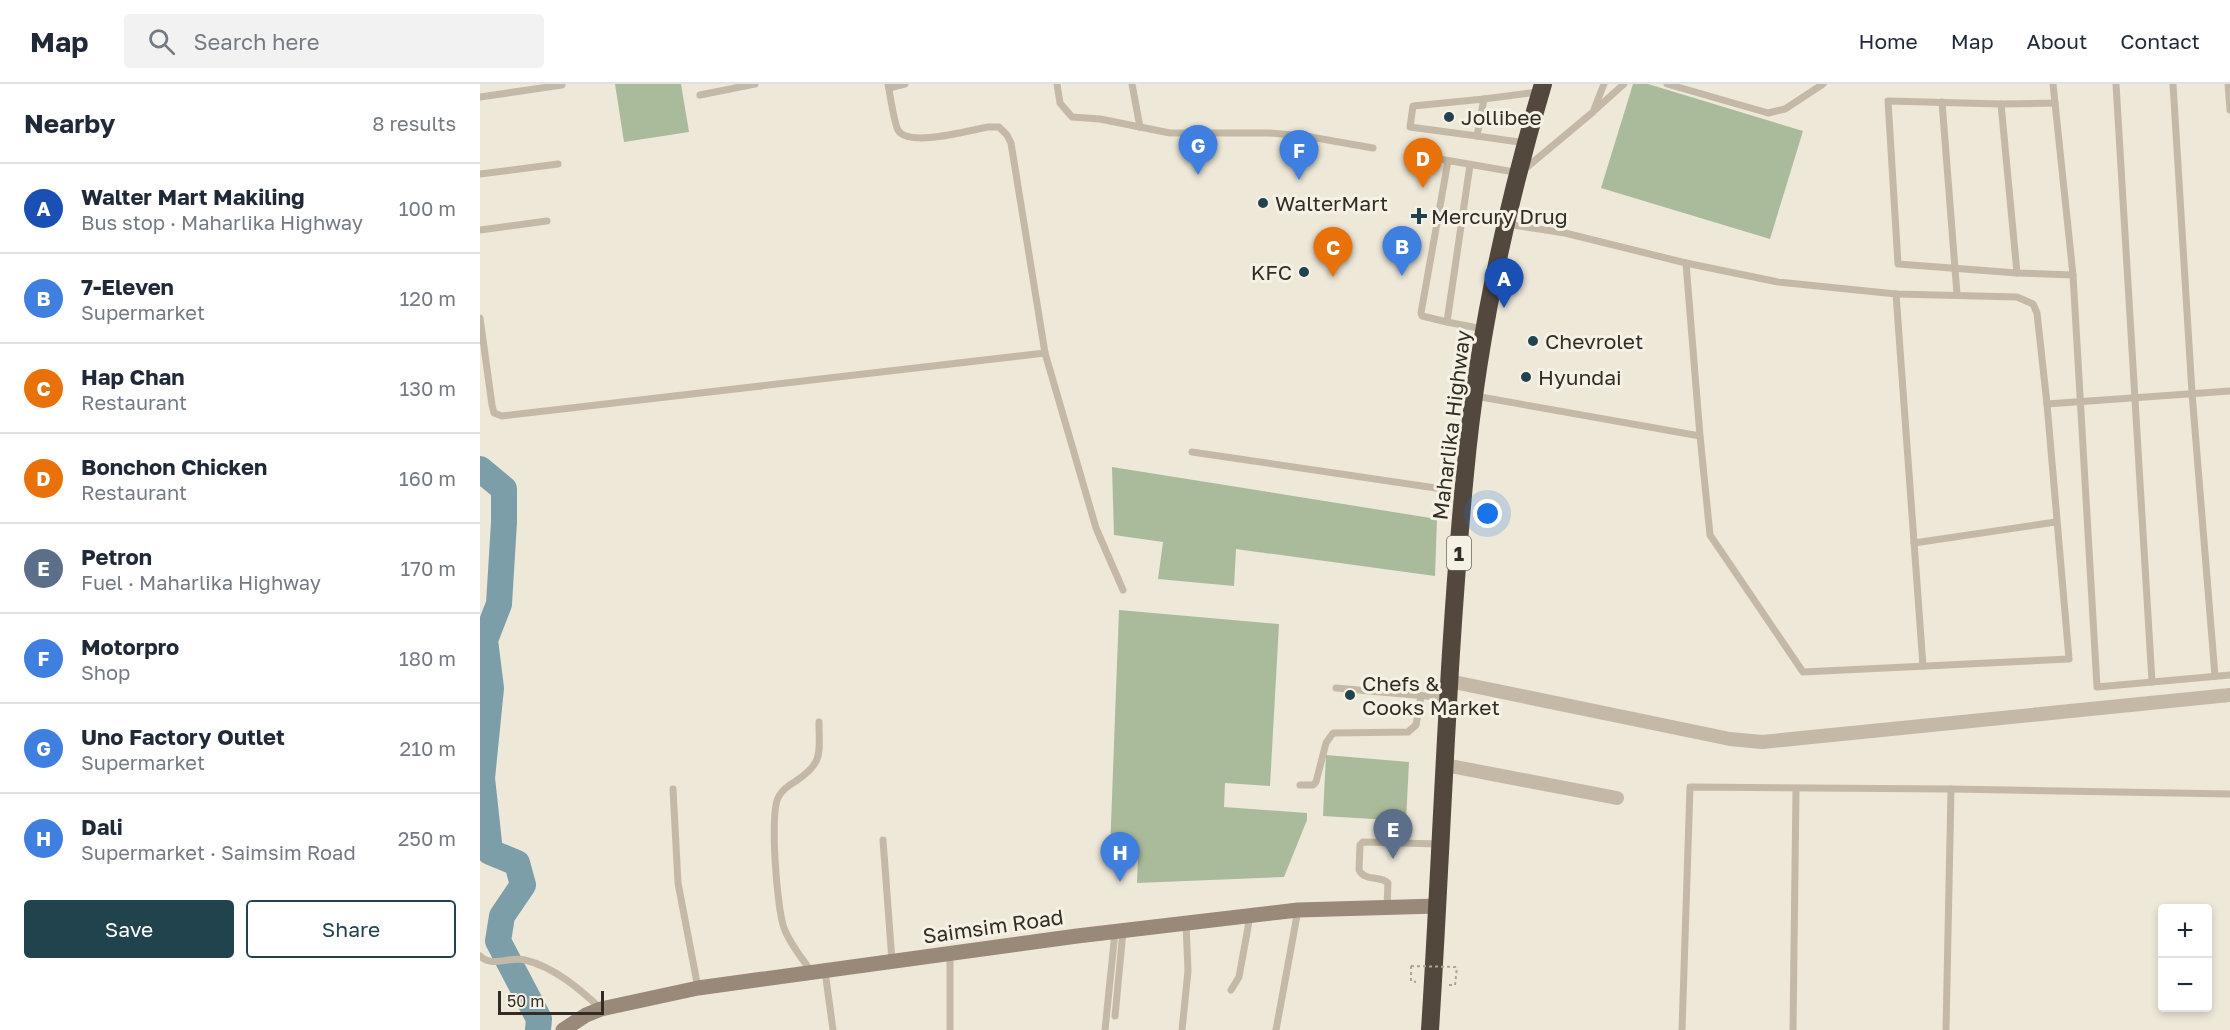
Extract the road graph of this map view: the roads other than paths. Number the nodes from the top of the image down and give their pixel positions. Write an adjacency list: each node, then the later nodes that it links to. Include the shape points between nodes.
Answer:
1 (755, 84): 16 (lane)
2 (904, 84): 14 (lane)
3 (1057, 84): 24 (lane, via 1060,104 1072,117)
4 (1132, 84): 24 (lane)
5 (1604, 84): 23 (lane)
6 (1624, 84): 23 (lane)
7 (1667, 84): 8 (lane, via 1768,113 1785,110)
8 (1823, 84)
9 (2053, 84): 20 (lane)
10 (2116, 84): 50 (lane)
11 (2173, 84): 48 (lane)
12 (2228, 84): 22 (lane)
13 (562, 86): 17 (lane)
14 (888, 86): 46 (lane, via 898,130 907,137 921,139 988,127 999,128 1007,135)
15 (1542, 88): 18 (lane); 26 (highway, Maharlika Highway / 1)
16 (700, 95)
17 (480, 97)
18 (1484, 99): 25 (lane); 25 (lane, via 1413,106 1410,127)
19 (1942, 102): 21 (lane); 38 (lane); 38 (lane, via 1888,101 1898,264)
20 (2055, 103): 21 (lane); 40 (lane)
21 (2001, 104): 39 (lane)
22 (2230, 110)
23 (1593, 112): 32 (lane)
24 (1140, 127): 27 (lane, via 1170,133 1305,136)
25 (1477, 136): 26 (lane)
26 (1527, 143): 32 (highway, Maharlika Highway / 1)
27 (1373, 148)
28 (1434, 158): 29 (lane)
29 (1448, 161): 31 (lane); 44 (lane, via 1421,313)
30 (558, 164): 33 (lane)
31 (1470, 165): 32 (lane); 44 (lane)
32 (1520, 173): 35 (highway, Maharlika Highway / 1)
33 (480, 174)
34 (547, 220): 36 (lane)
35 (1506, 224): 37 (lane, via 1565,233); 45 (highway, Maharlika Highway / 1)
36 (480, 230)
37 (1686, 262): 41 (lane, via 1778,282); 53 (lane)
38 (1957, 268): 39 (lane); 42 (lane)
39 (2018, 273): 40 (lane)
40 (2073, 274): 51 (lane)
41 (1896, 294): 42 (lane); 57 (lane)
42 (1957, 294): 52 (lane, via 2017,297 2033,304)
43 (480, 318): 46 (lane, via 492,405 494,412 502,416)
44 (1447, 322): 45 (lane)
45 (1486, 329): 49 (highway, Maharlika Highway / 1)
46 (1046, 352): 58 (lane, via 1096,528)
47 (2230, 391): 48 (lane)
48 (2192, 393): 50 (lane); 61 (lane)
49 (1474, 396): 53 (lane); 55 (highway, Maharlika Highway / 1)
50 (2136, 397): 51 (lane); 62 (lane)
51 (2080, 401): 52 (lane); 62 (lane, via 2097,687)
52 (2047, 404): 56 (lane)
53 (1700, 436): 59 (lane, via 1710,534 1803,672)
54 (1192, 452): 55 (lane)
55 (1463, 492): 64 (highway, Maharlika Highway / 1)
56 (2056, 522): 57 (lane); 59 (lane, via 2069,659)
57 (1914, 543): 59 (lane)
58 (1123, 590)
59 (1923, 666)
60 (2230, 675): 61 (lane)
61 (2215, 676): 62 (lane)
62 (2152, 682)
63 (1336, 688): 66 (lane)
64 (1448, 689): 65 (street, via 1762,742); 66 (lane); 68 (highway, Maharlika Highway / 1)
65 (2230, 695)
66 (1421, 696): 69 (lane, via 1416,724 1408,732 1333,733 1326,743 1316,782)
67 (819, 722): 86 (lane, via 818,760 812,770 779,795 774,810 774,845 783,925 789,941)
68 (1444, 765): 74 (street); 76 (highway, Maharlika Highway / 1)
69 (1300, 785)
70 (673, 789): 87 (lane, via 678,883)
71 (1796, 789): 72 (lane); 98 (lane, via 1690,788); 99 (lane)
72 (1950, 789): 73 (lane); 100 (lane)
73 (2230, 794)
74 (1617, 798)
75 (883, 840): 85 (lane)
76 (1440, 844): 77 (lane, via 1360,845 1359,870 1365,876 1385,879); 78 (highway, Maharlika Highway / 1)
77 (1387, 906): 78 (street, Saimsim Road); 79 (street, Saimsim Road)
78 (1438, 906): 97 (highway, Maharlika Highway / 1)
79 (1298, 910): 80 (street, Saimsim Road); 96 (lane)
80 (1250, 916): 81 (street, Saimsim Road); 88 (lane, via 1239,977)
81 (1186, 924): 82 (street, Saimsim Road); 95 (lane, via 1188,971)
82 (1119, 931): 83 (street, Saimsim Road); 90 (lane); 94 (lane)
83 (950, 954): 85 (street, Saimsim Road); 93 (lane)
84 (480, 956): 89 (lane, via 492,962 527,960 553,972)
85 (892, 961): 86 (street, Saimsim Road)
86 (819, 972): 87 (street, Saimsim Road); 92 (lane)
87 (698, 988): 89 (street, Saimsim Road)
88 (1231, 990)
89 (601, 1009): 91 (street, Saimsim Road)
90 (1115, 1016)
91 (564, 1030)
92 (833, 1030)
93 (950, 1030)
94 (1105, 1030)
95 (1182, 1030)
96 (1276, 1030)
97 (1430, 1030)
98 (1682, 1030)
99 (1793, 1030)
100 (1946, 1030)

